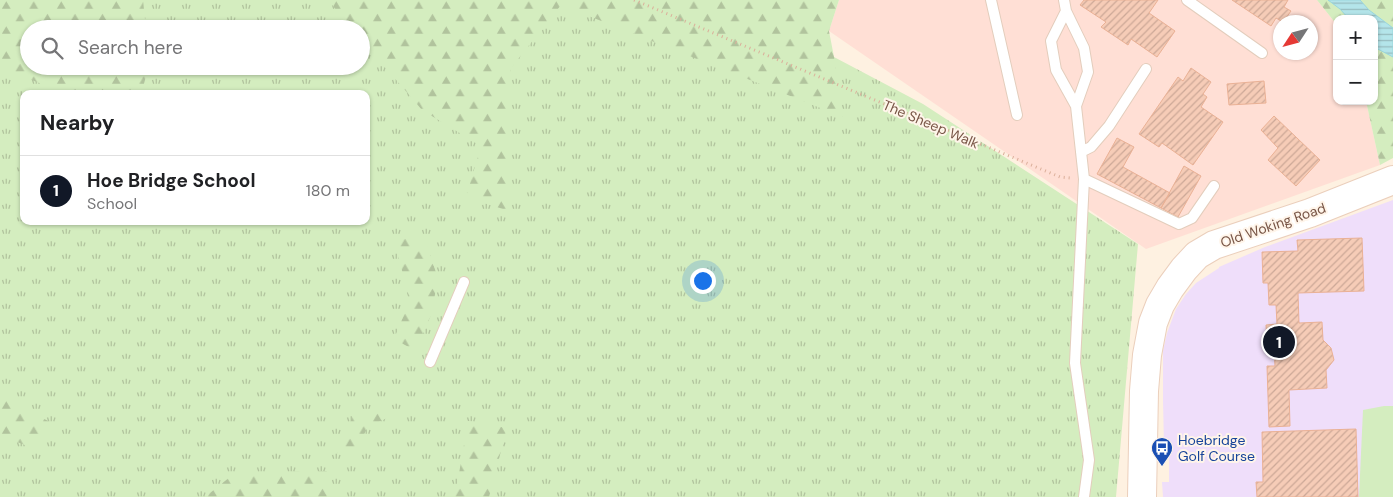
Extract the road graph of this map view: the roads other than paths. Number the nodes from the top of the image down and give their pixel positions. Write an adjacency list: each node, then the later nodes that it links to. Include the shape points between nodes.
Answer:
1 (991, 0): 8 (lane)
2 (1064, 0): 4 (lane)
3 (1187, 0): 5 (lane)
4 (1066, 11): 7 (lane, via 1084,48 1088,72); 7 (lane, via 1051,41 1056,70)
5 (1262, 53)
6 (1146, 70): 9 (lane, via 1109,126 1092,147)
7 (1076, 106): 9 (lane)
8 (1017, 115)
9 (1081, 152): 10 (lane)
10 (1084, 179): 12 (lane, via 1179,224 1192,218); 15 (lane, via 1076,363 1089,460)
11 (1393, 180): 16 (main road, Old Woking Road, via 1310,213 1214,245 1184,269 1160,305 1147,355)
12 (1214, 186)
13 (464, 282): 14 (lane)
14 (430, 362)
15 (1084, 497)
16 (1142, 497)

